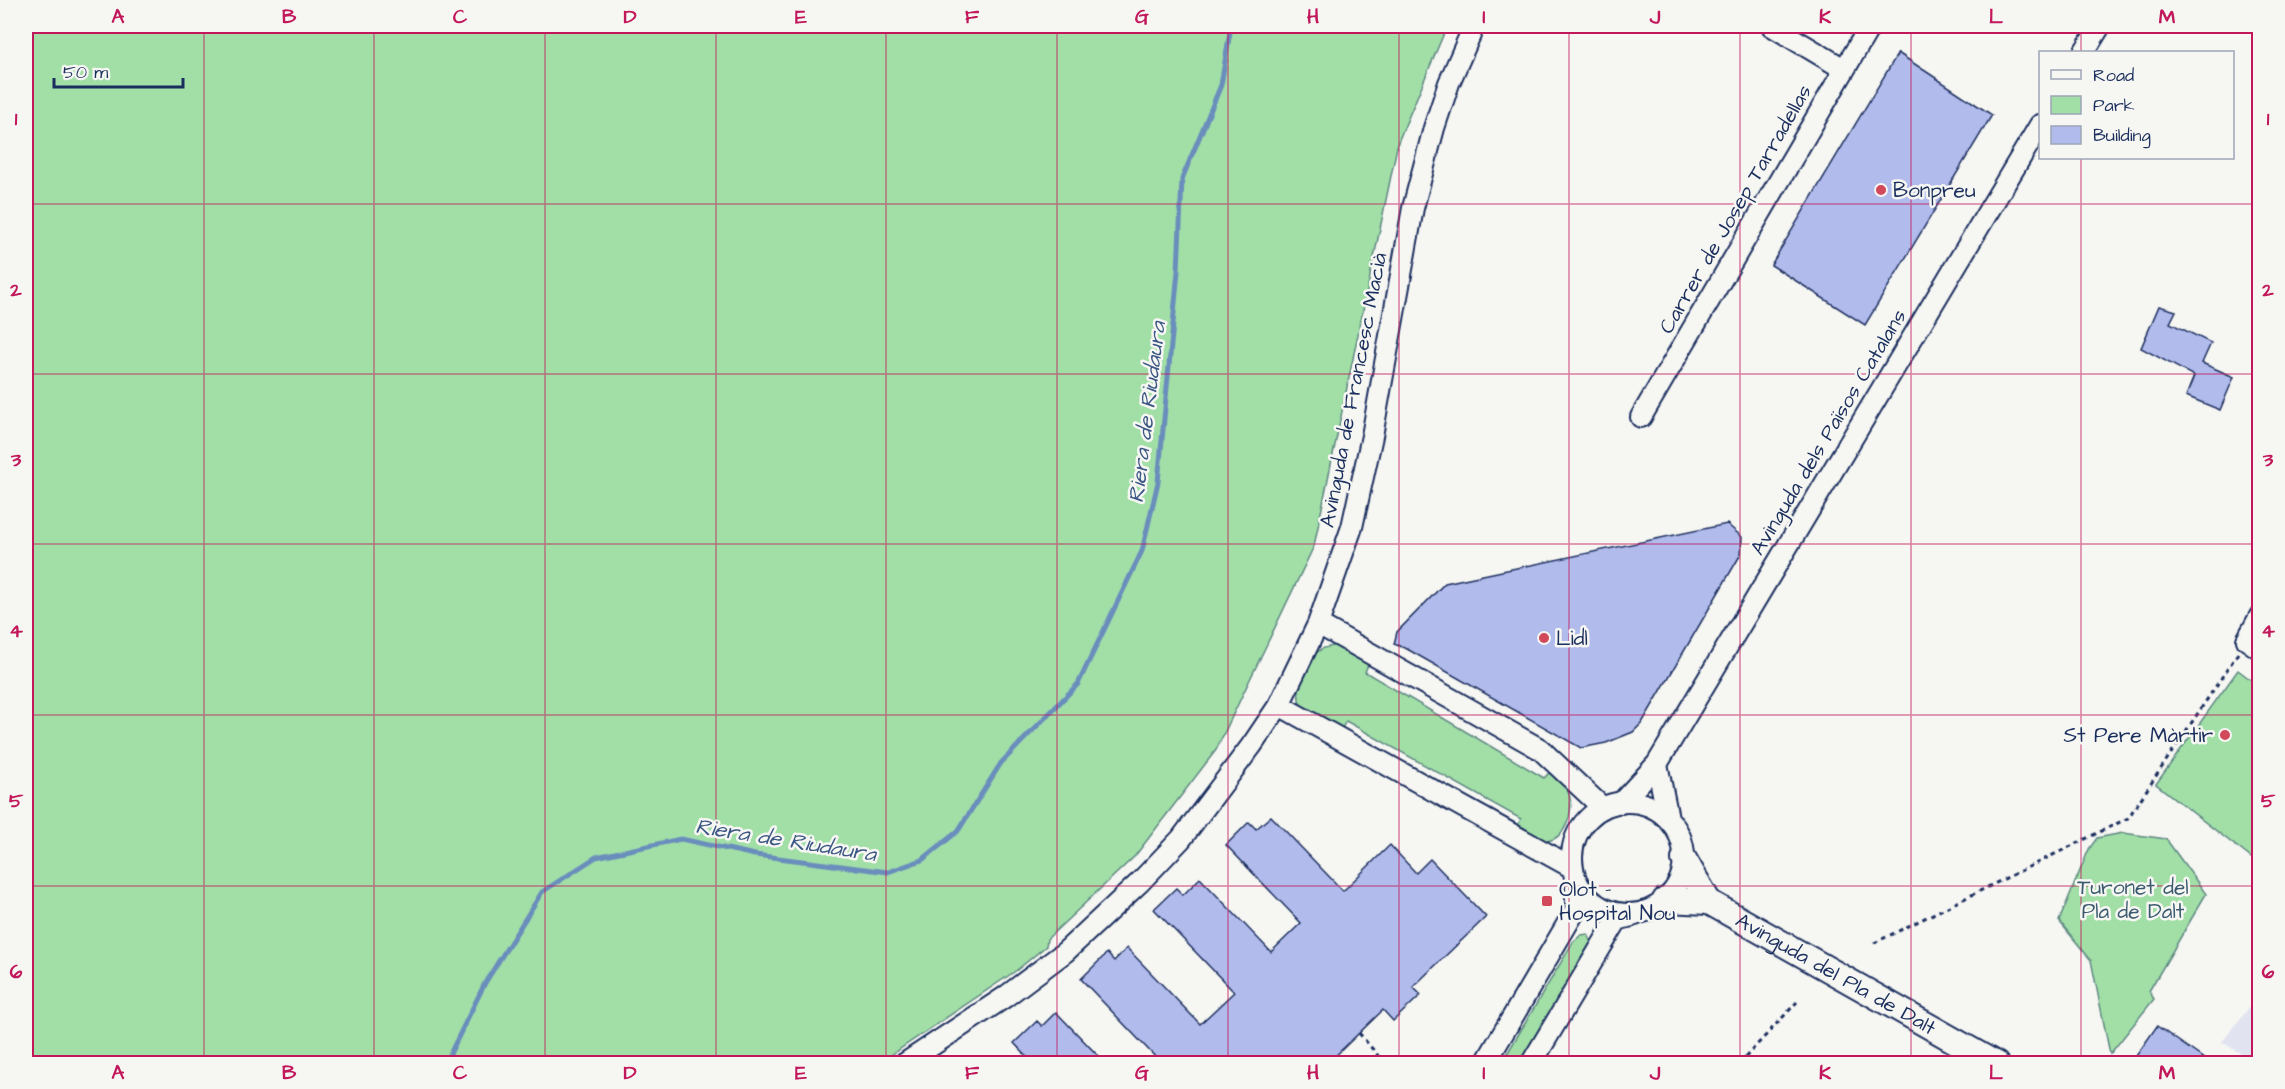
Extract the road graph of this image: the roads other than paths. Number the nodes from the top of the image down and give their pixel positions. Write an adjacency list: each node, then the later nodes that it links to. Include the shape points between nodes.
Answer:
1 (1474, 26): 10 (street, Avinguda de Francesc Macià, via 1449,83 1424,163 1352,526)
2 (1772, 26): 6 (street)
3 (1870, 26): 6 (street, Carrer de Josep Tarradellas)
4 (2100, 26): 5 (street)
5 (2085, 51)
6 (1844, 69): 8 (street, Carrer de Josep Tarradellas)
7 (2039, 127): 13 (street, Avinguda dels Països Catalans)
8 (1641, 417)
9 (2259, 616): 11 (street)
10 (1318, 624): 12 (street, Avinguda de Francesc Macià); 14 (street, via 1540,749)
11 (2253, 644)
12 (1278, 705): 17 (street); 21 (street, Avinguda de Francesc Macià, via 1181,839 1139,883 1065,952)
13 (1657, 764): 14 (street, Avinguda dels Països Catalans); 15 (street)
14 (1612, 805): 15 (street, via 1638,803); 17 (street, via 1590,817 1580,829 1574,843)
15 (1668, 818): 16 (street, via 1677,830)
16 (1684, 859): 18 (street, via 1679,882); 19 (street)
17 (1574, 874): 20 (street, via 1584,893 1602,907 1624,914); 22 (street, via 1576,909)
18 (1665, 900): 19 (street, Avinguda del Pla de Dalt); 20 (street)
19 (1709, 902): 24 (street, Avinguda del Pla de Dalt)
20 (1639, 913): 23 (street, via 1617,920)
21 (904, 1064)
22 (1485, 1064)
23 (1531, 1064)
24 (1996, 1064)

